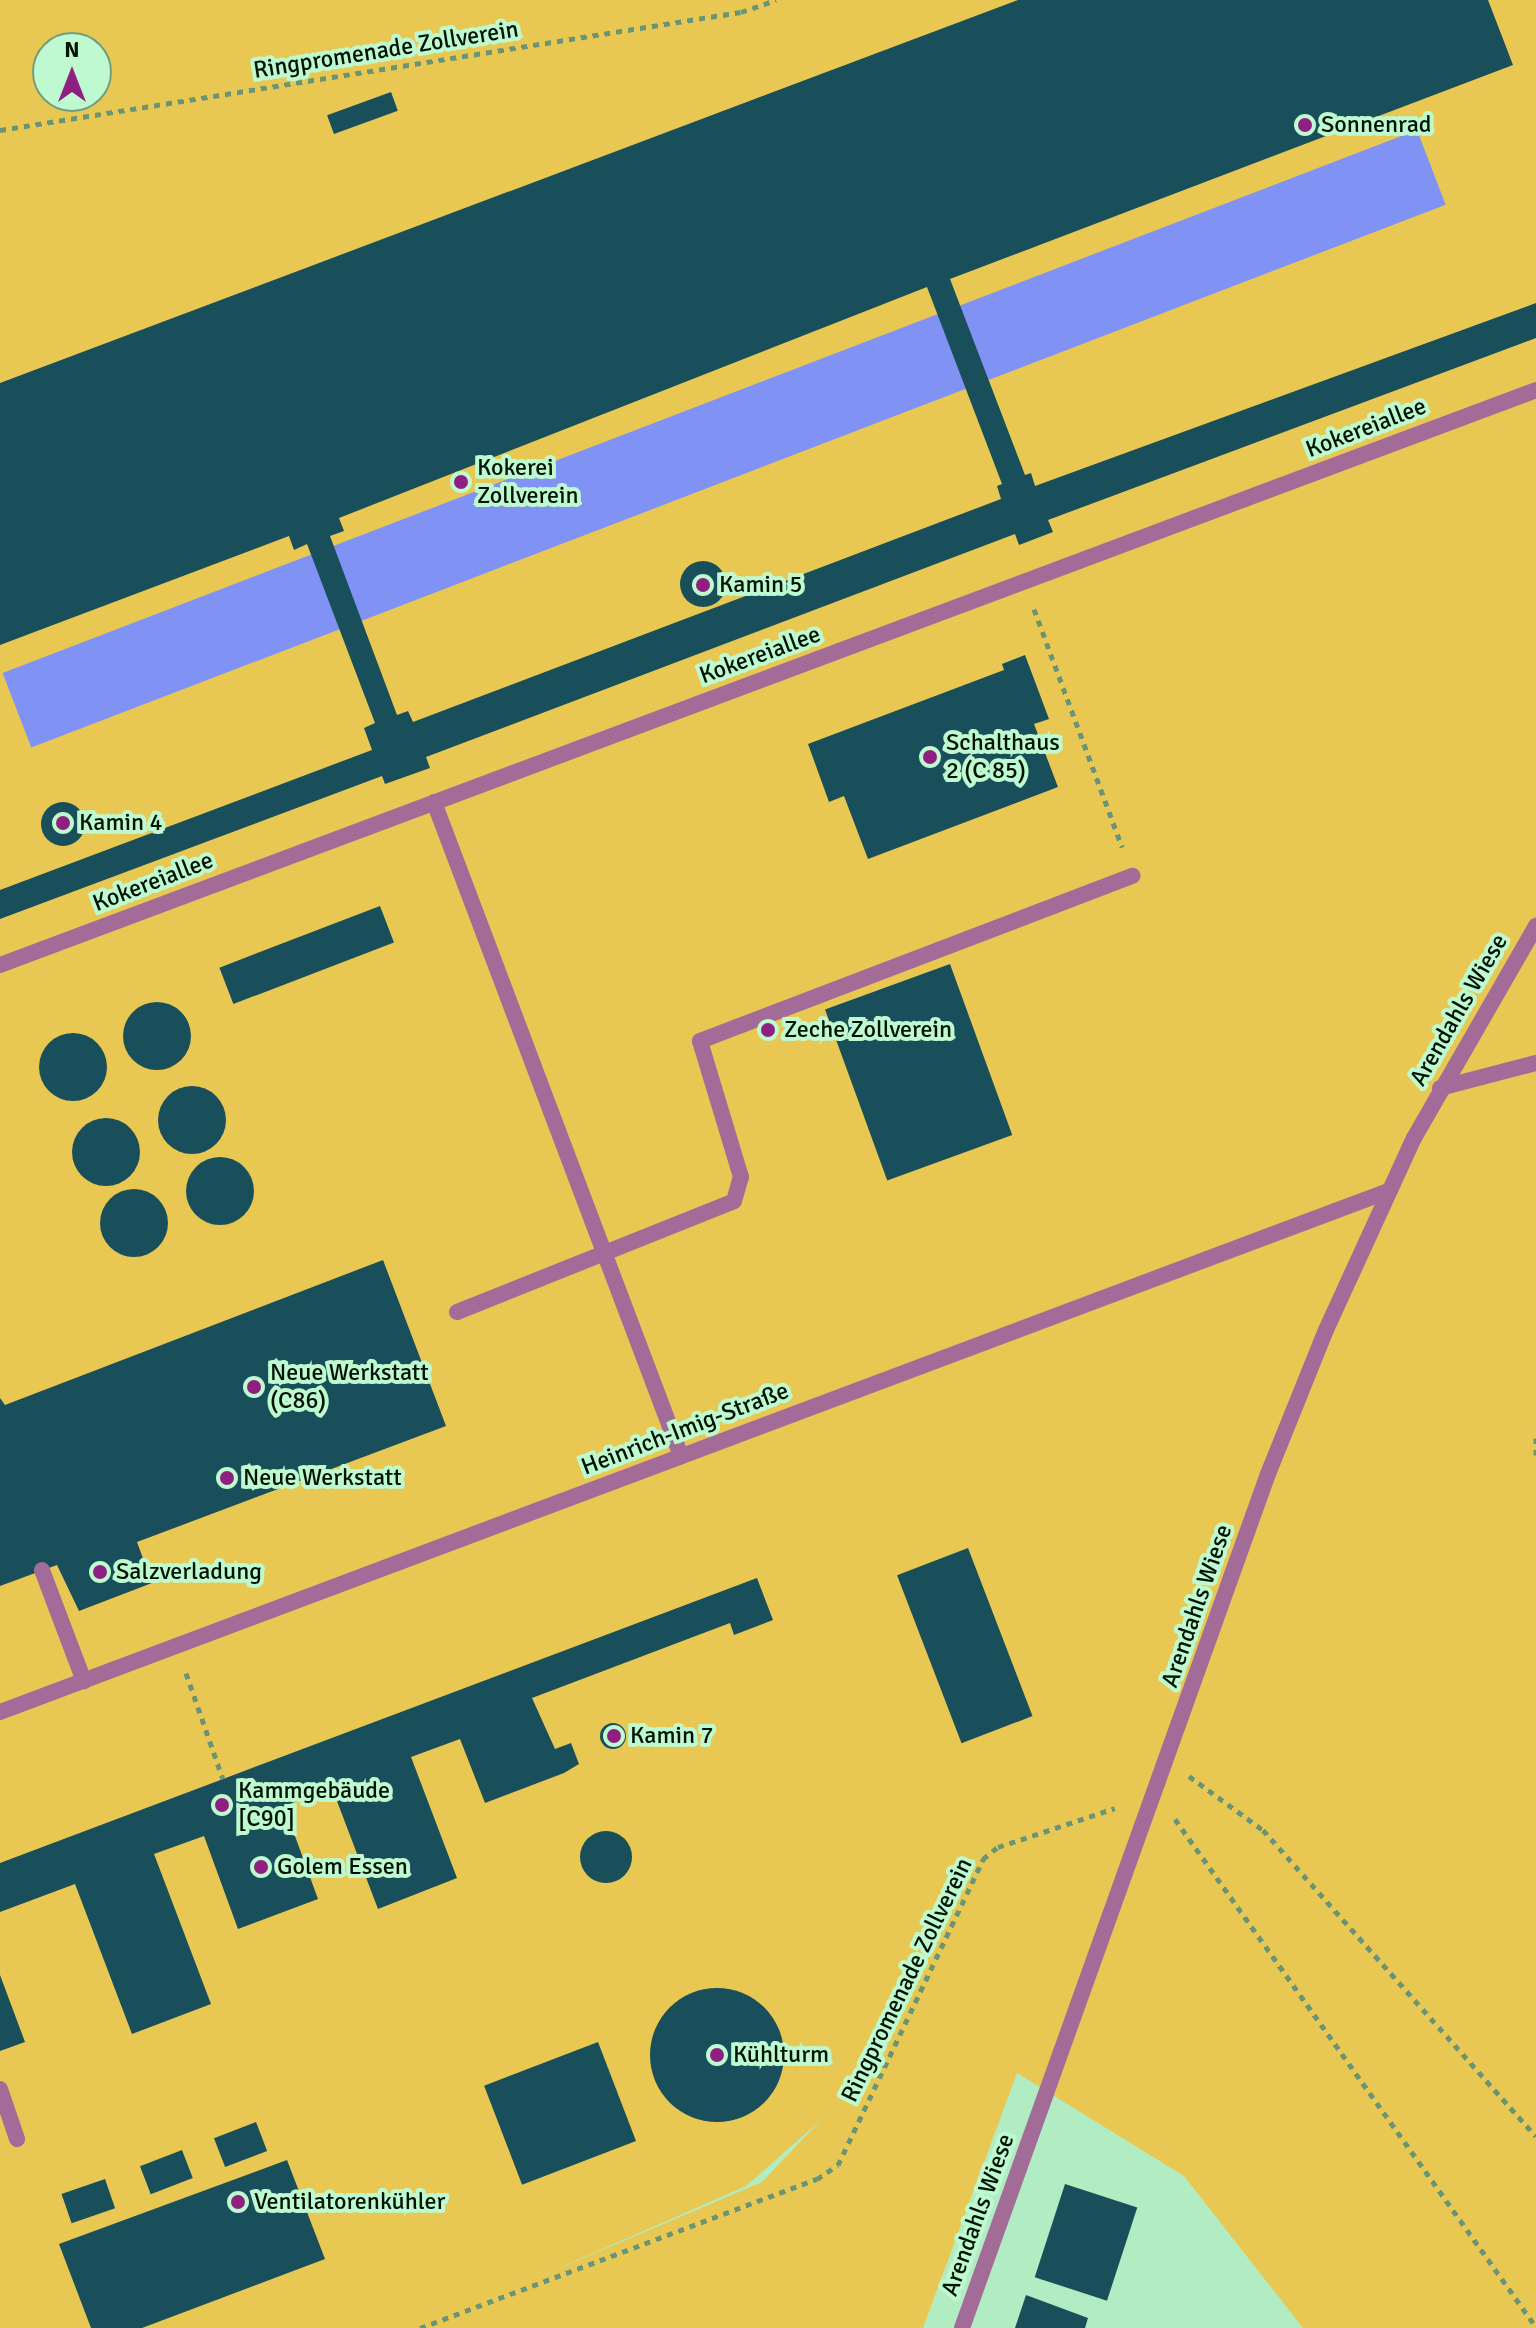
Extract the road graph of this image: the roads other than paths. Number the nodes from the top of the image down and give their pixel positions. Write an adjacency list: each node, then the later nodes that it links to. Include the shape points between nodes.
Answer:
1 (1536, 390): 2 (street, Kokereiallee)
2 (434, 802): 5 (street, Kokereiallee); 9 (street)
3 (1133, 876): 9 (street, via 700,1041 741,1177 734,1201)
4 (1536, 926): 7 (street, Arendahls Wiese)
5 (0, 965)
6 (1536, 1063): 7 (street)
7 (1440, 1088): 8 (street, Arendahls Wiese)
8 (1388, 1191): 11 (street, Heinrich-Imig-Straße); 17 (street, Arendahls Wiese, via 1268,1474)
9 (604, 1254): 10 (street); 11 (street)
10 (457, 1312)
11 (681, 1456): 13 (street, Heinrich-Imig-Straße)
12 (42, 1570): 13 (street)
13 (84, 1681): 14 (street, Heinrich-Imig-Straße)
14 (0, 1712)
15 (0, 2089): 16 (street)
16 (17, 2139)
17 (962, 2328)

